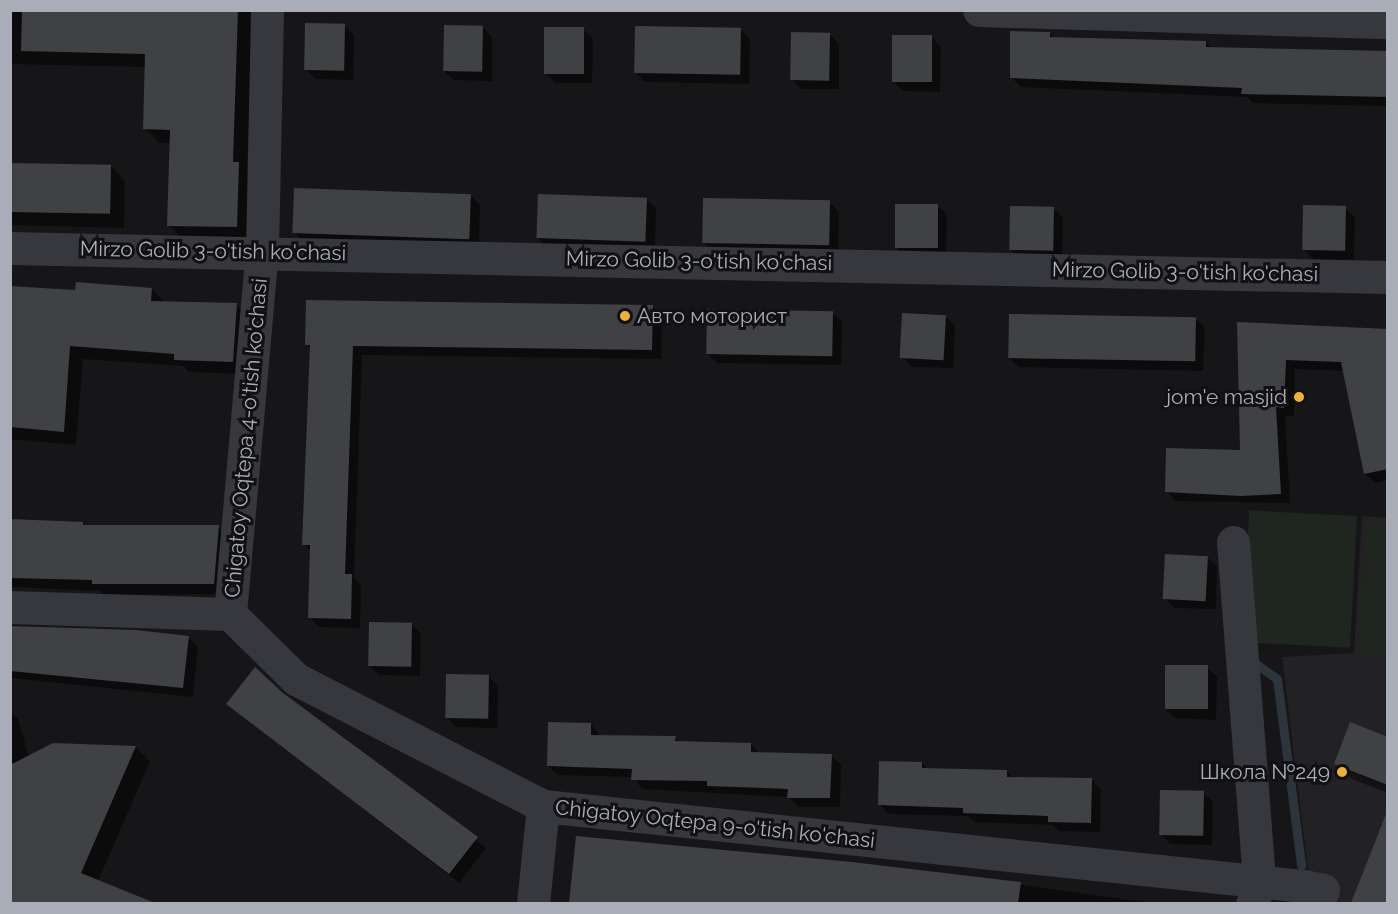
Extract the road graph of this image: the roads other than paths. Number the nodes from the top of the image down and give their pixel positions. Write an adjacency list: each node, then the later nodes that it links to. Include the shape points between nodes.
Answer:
1 (267, 10): 5 (street, Chigatoy Oqtepa 4-o'tish ko'chasi)
2 (979, 10): 3 (street)
3 (1388, 22)
4 (10, 248): 5 (street, Mirzo Golib 3-o'tish ko'chasi)
5 (262, 251): 6 (street, Mirzo Golib 3-o'tish ko'chasi); 9 (street, Chigatoy Oqtepa 4-o'tish ko'chasi)
6 (1388, 277)
7 (1233, 542): 11 (street)
8 (10, 607): 9 (street)
9 (230, 614): 10 (street, Chigatoy Oqtepa 9-o'tish ko'chasi, via 296,679)
10 (543, 806): 11 (street, Chigatoy Oqtepa 9-o'tish ko'chasi); 12 (street)
11 (1255, 893): 13 (street, Chigatoy Oqtepa 9-o'tish ko'chasi, via 1323,890)
12 (533, 903)
13 (1318, 903)

